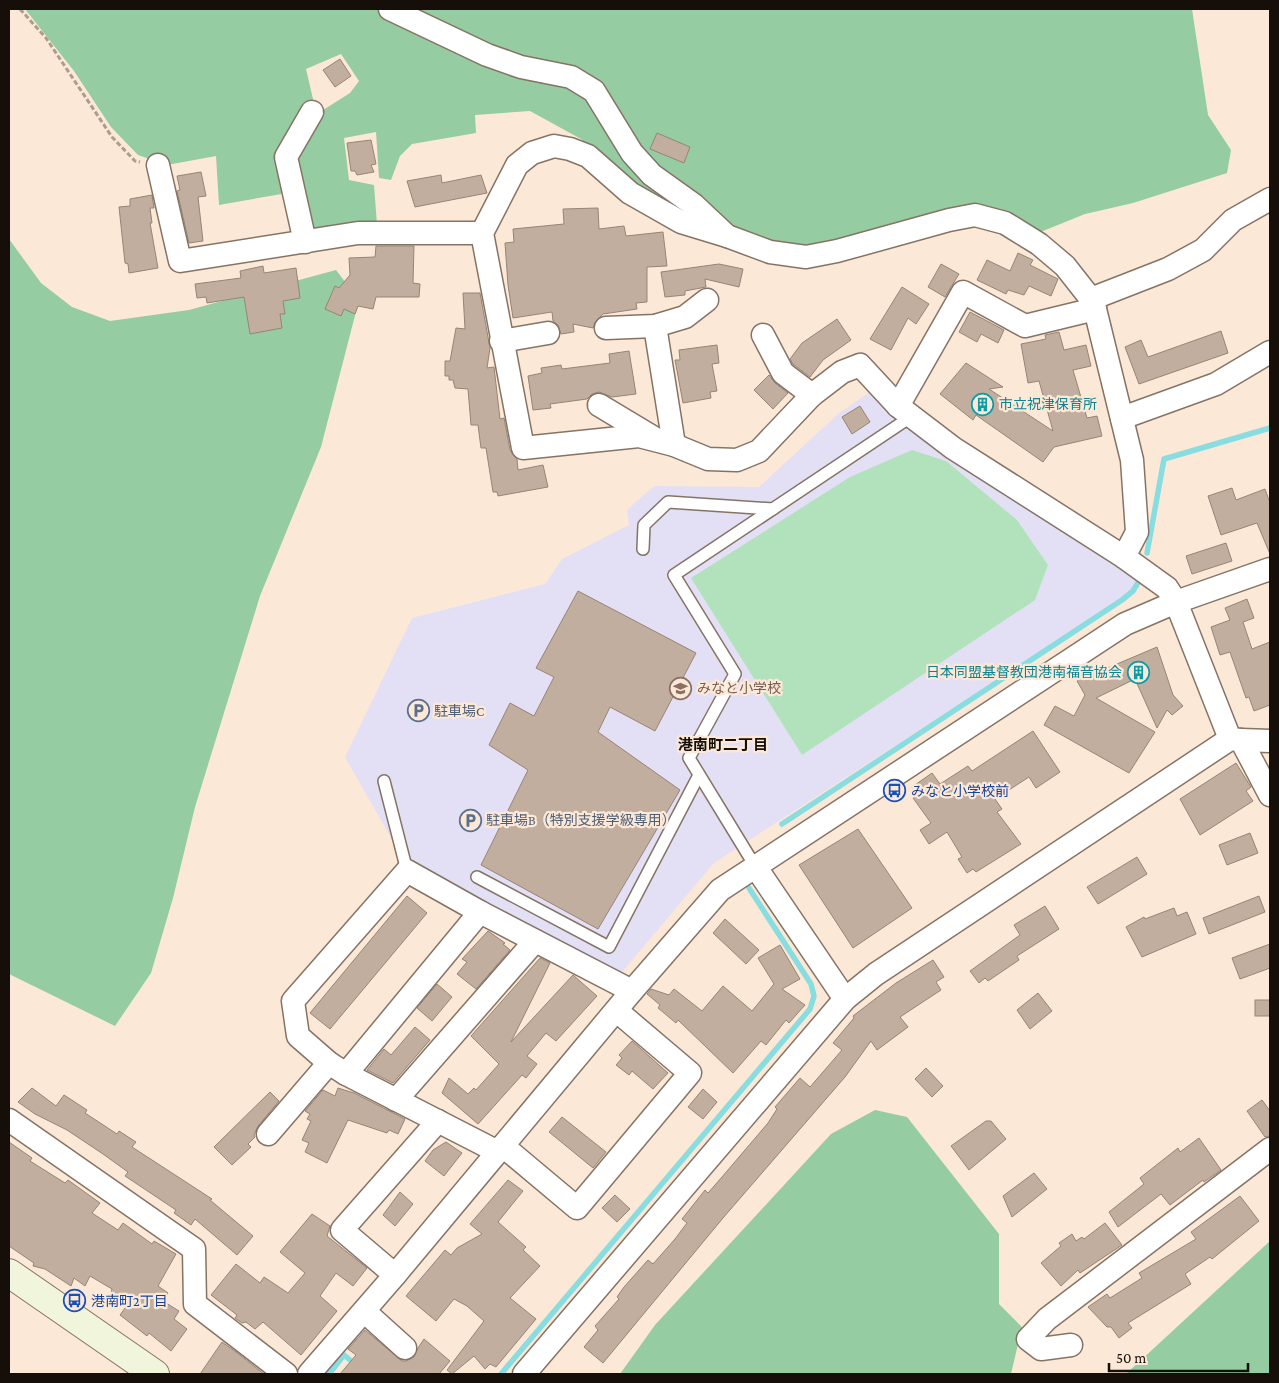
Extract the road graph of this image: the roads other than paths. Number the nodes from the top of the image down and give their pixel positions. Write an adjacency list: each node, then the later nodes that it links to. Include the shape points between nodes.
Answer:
1 (390, 9): 6 (street, via 487,55 521,67 571,77 594,91 632,152)
2 (312, 112): 7 (street, via 286,157)
3 (158, 165): 7 (street, via 180,262)
4 (1270, 200): 9 (street, via 1233,220 1203,250)
5 (482, 233): 6 (street, via 516,165 532,152 554,146 588,156 630,194 681,222); 7 (street, via 358,233); 14 (street)
6 (727, 236): 9 (street, via 770,252 806,257 975,215 1005,223 1039,244 1065,266)
7 (305, 242)
8 (707, 300): 10 (street, via 686,317)
9 (1093, 304): 18 (street, via 1025,326 964,292); 19 (street)
10 (655, 326): 11 (street); 20 (street)
11 (606, 328)
12 (548, 332): 14 (street)
13 (763, 335): 16 (street, via 783,373)
14 (502, 341): 20 (street, via 523,448 639,436)
15 (1270, 352): 19 (street, via 1216,384)
16 (812, 395): 18 (street, via 842,372 860,365); 20 (street, via 759,451 737,460 708,459)
17 (599, 405): 20 (street)
18 (905, 411): 21 (lane); 23 (street, via 953,448)
19 (1122, 418): 23 (street, via 1132,460 1137,532)
20 (666, 443)
21 (774, 509): 22 (lane, via 668,502 644,525); 28 (lane, via 674,575 735,674 689,758)
22 (643, 549)
23 (1124, 557): 25 (street, via 1167,588)
24 (1270, 569): 25 (street)
25 (1176, 602): 26 (street); 31 (street, via 1125,624)
26 (1236, 740): 27 (street); 30 (street); 37 (street, via 876,974)
27 (1270, 741)
28 (699, 775): 31 (lane); 33 (lane, via 609,947)
29 (384, 781): 32 (lane)
30 (1270, 795)
31 (755, 866): 36 (street, via 720,890); 37 (street)
32 (407, 871): 34 (street); 39 (street, via 293,1002 298,1036)
33 (478, 876)
34 (480, 912): 35 (street); 39 (street)
35 (535, 941): 36 (street); 40 (street)
36 (632, 991): 38 (street)
37 (845, 999): 54 (street)
38 (617, 1011): 44 (street); 44 (street, via 690,1073 577,1208)
39 (338, 1069): 40 (street); 43 (street)
40 (396, 1100): 42 (street)
41 (9, 1120): 52 (street, via 194,1250 195,1304)
42 (438, 1121): 44 (street); 47 (street, via 342,1230)
43 (268, 1134)
44 (501, 1149): 47 (street)
45 (1270, 1149): 49 (street, via 1047,1319 1028,1339 1041,1349)
46 (9, 1273): 51 (main road)
47 (395, 1275): 48 (street)
48 (364, 1311): 50 (street); 53 (street)
49 (1071, 1345)
50 (405, 1348)
51 (155, 1374)
52 (286, 1374)
53 (309, 1374)
54 (524, 1374)

